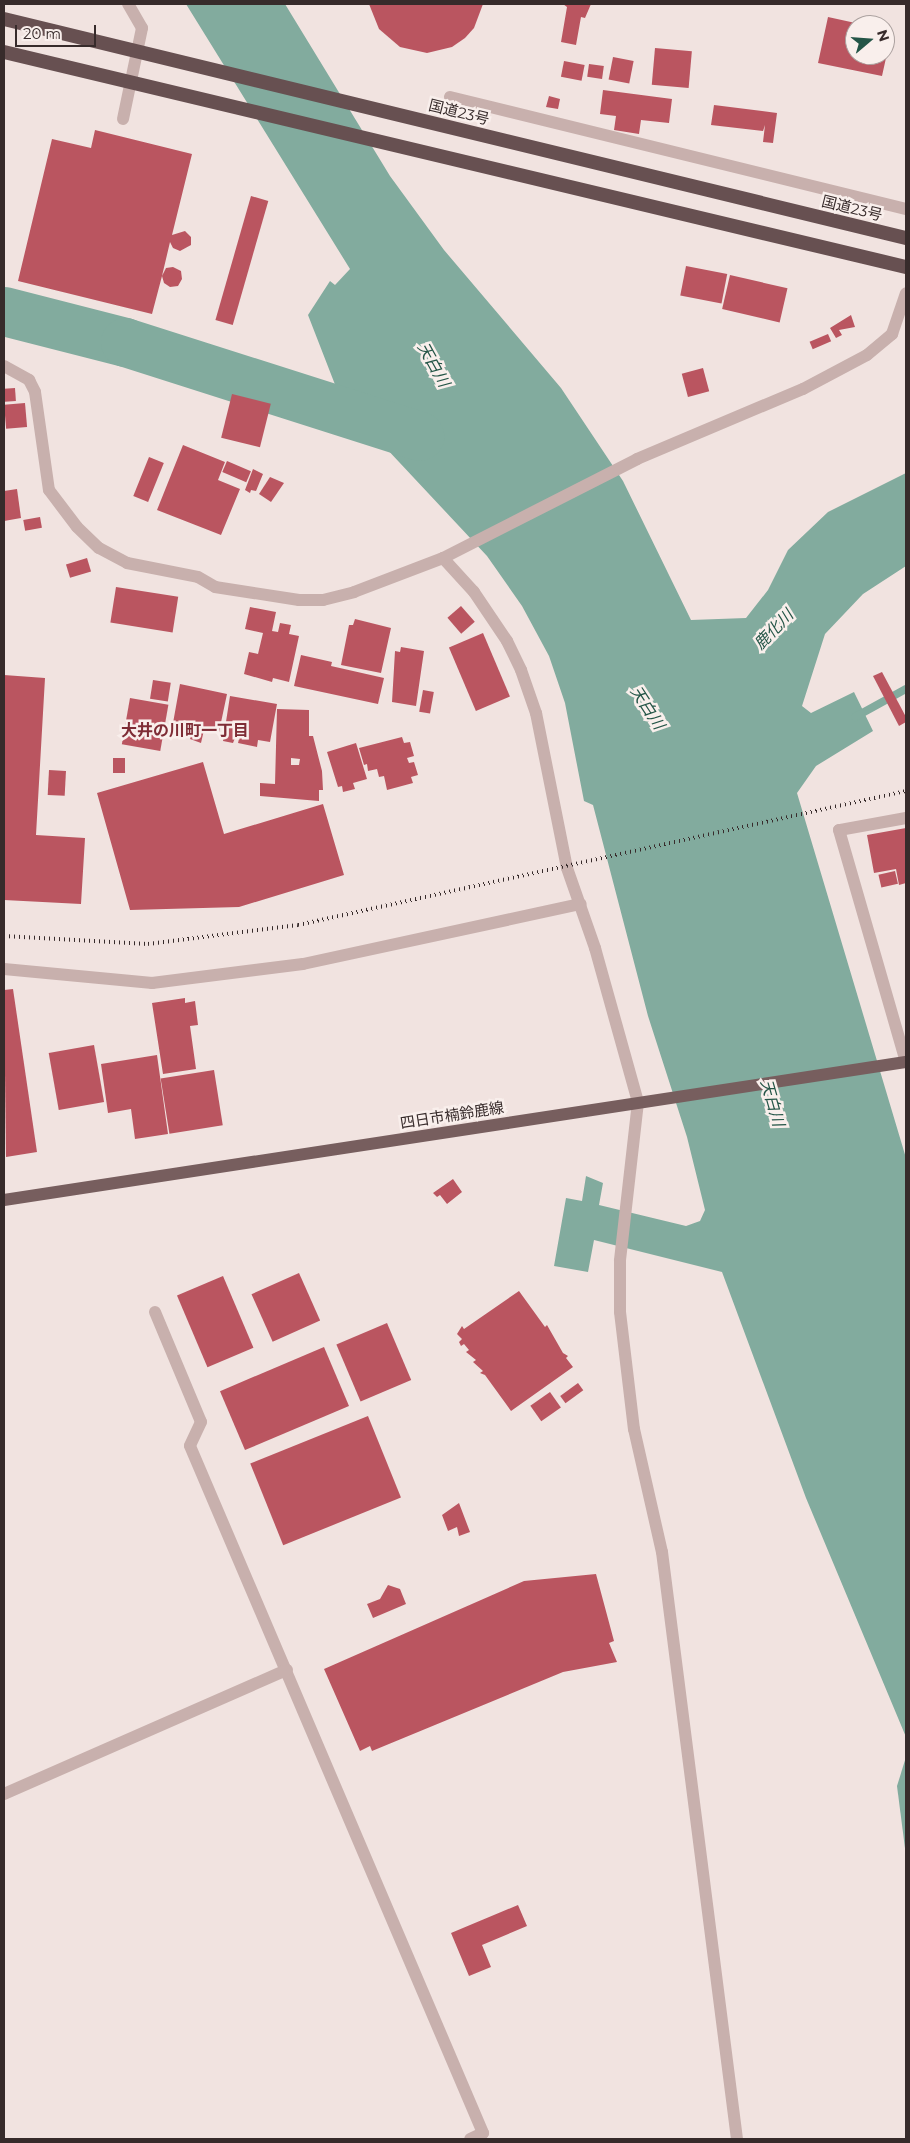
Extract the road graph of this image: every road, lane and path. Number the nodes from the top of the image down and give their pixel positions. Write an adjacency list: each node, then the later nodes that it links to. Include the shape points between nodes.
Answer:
1 (128, 4): 5 (street, via 142,28)
2 (4, 19): 7 (highway, 国道23号, bridge)
3 (4, 52): 8 (highway, bridge)
4 (450, 97): 6 (street)
5 (123, 118)
6 (906, 210)
7 (906, 238)
8 (906, 267)
9 (906, 292): 11 (street, via 892,334 867,355 802,389 637,459)
10 (4, 366): 11 (street, via 29,380 35,392 44,472 58,505 99,548 127,563 198,577 215,587 299,600 323,600 354,592)
11 (442, 558): 13 (street, via 474,592 507,641 520,670 536,713 567,868)
12 (906, 818): 15 (street, via 839,830)
13 (581, 904): 14 (street, via 303,964 152,983); 16 (street)
14 (4, 969)
15 (903, 1062): 16 (main road, 四日市楠鈴鹿線)
16 (638, 1102): 17 (main road, 四日市楠鈴鹿線); 22 (street, via 620,1261 620,1312 634,1429 662,1552)
17 (4, 1200)
18 (155, 1312): 19 (street, via 201,1422 190,1446)
19 (287, 1670): 20 (street); 21 (street, via 483,2133)
20 (4, 1794)
21 (470, 2139)
22 (737, 2139)

